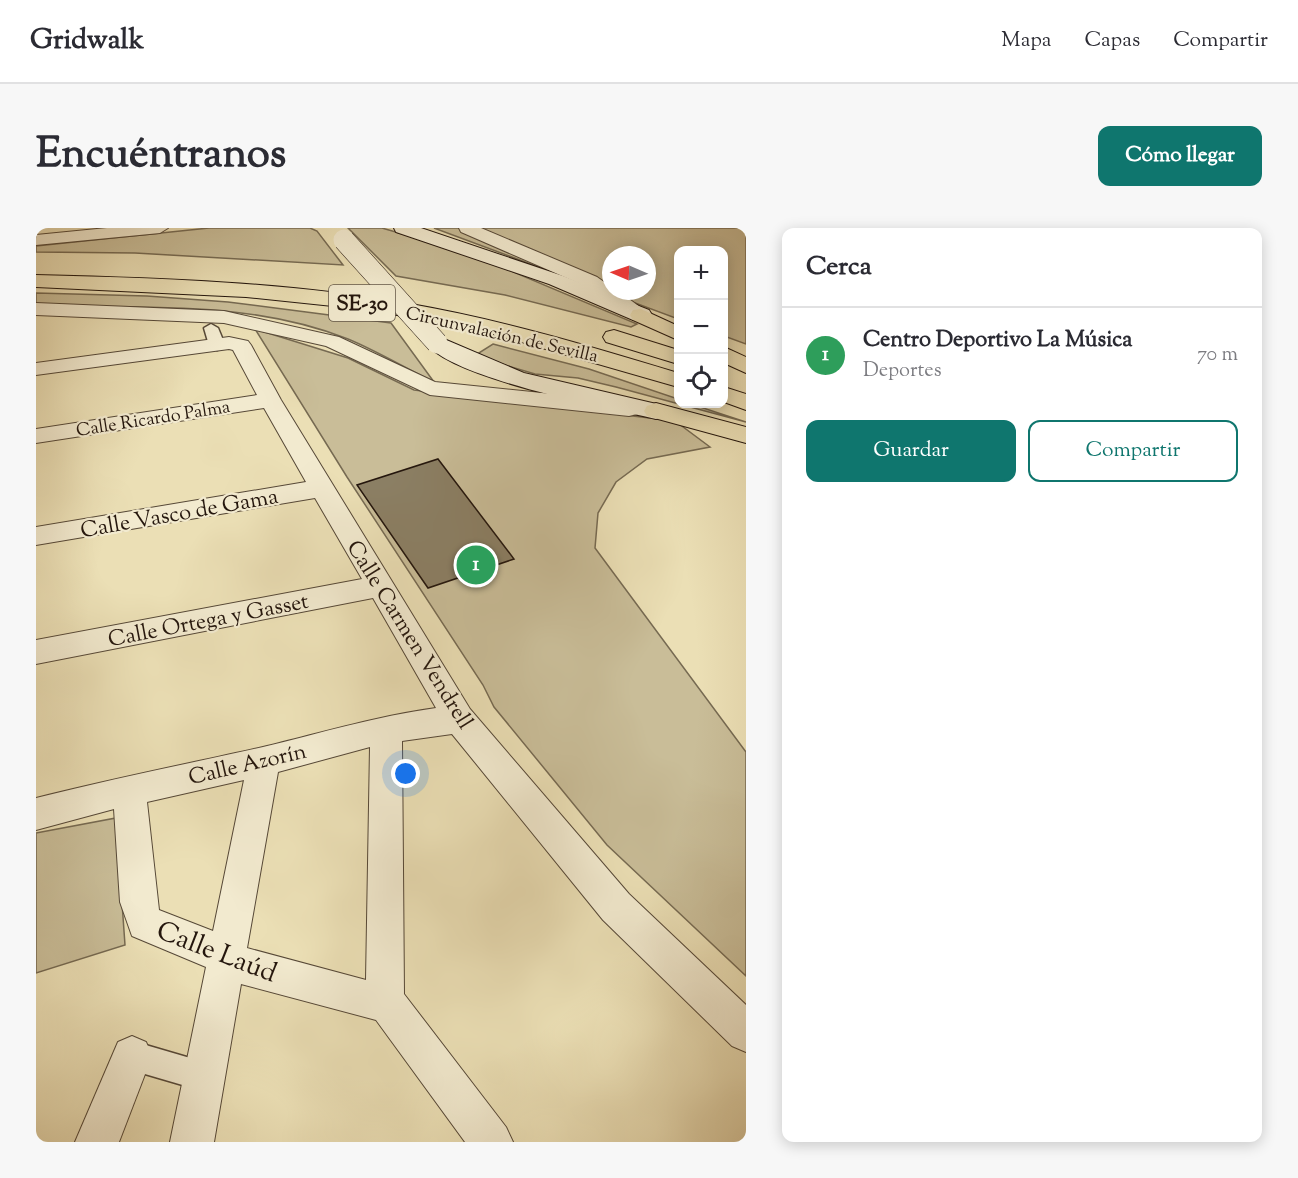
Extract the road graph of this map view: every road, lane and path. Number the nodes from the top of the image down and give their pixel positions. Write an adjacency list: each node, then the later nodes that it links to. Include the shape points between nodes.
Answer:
1 (160, 228): 5 (street)
2 (403, 228): 11 (main road, via 556,280)
3 (467, 228): 11 (street, via 590,281)
4 (339, 234): 26 (main road, bridge, via 437,343 462,358 503,374)
5 (36, 240)
6 (36, 262): 8 (highway, Circunvalación de Sevilla / SE-30, via 309,276)
7 (36, 281): 21 (highway, Circunvalación de Sevilla / SE-30, via 187,286 372,304 472,323)
8 (487, 305)
9 (36, 309): 10 (street)
10 (104, 310): 12 (street, via 99,322); 15 (street)
11 (641, 315): 14 (highway)
12 (46, 329)
13 (595, 332): 16 (highway, Circunvalación de Sevilla)
14 (674, 332)
15 (222, 333): 19 (street); 24 (street, Calle Carmen Vendrell, via 241,345); 26 (street, via 332,341 418,384 443,391)
16 (674, 356)
17 (728, 357): 18 (highway)
18 (746, 366)
19 (36, 369)
20 (728, 374): 22 (highway)
21 (674, 379)
22 (746, 379)
23 (728, 396): 25 (highway)
24 (270, 400): 28 (street, Calle Ricardo Palma); 29 (street, Calle Carmen Vendrell)
25 (746, 403)
26 (656, 411): 27 (highway)
27 (746, 435)
28 (36, 436)
29 (322, 488): 30 (street, Calle Vasco de Gama); 31 (street, Calle Carmen Vendrell)
30 (36, 536)
31 (380, 586): 32 (street, Calle Ortega y Gasset); 33 (street, Calle Carmen Vendrell)
32 (36, 652)
33 (459, 719): 34 (street, Calle Azorín); 40 (street, Calle Carmen Vendrell, via 616,906)
34 (386, 729): 35 (street, Calle Azorín); 39 (street)
35 (264, 761): 36 (street, Calle Azorín); 38 (street)
36 (129, 790): 37 (street, Calle Azorín); 38 (street, Calle Laúd, via 138,902 145,923)
37 (36, 814)
38 (227, 959): 39 (street, Calle Laúd, via 372,1001); 42 (street)
39 (385, 1000): 45 (street)
40 (746, 1032)
41 (132, 1056): 42 (street); 43 (street)
42 (204, 1076): 44 (street)
43 (97, 1142)
44 (192, 1142)
45 (491, 1142)

